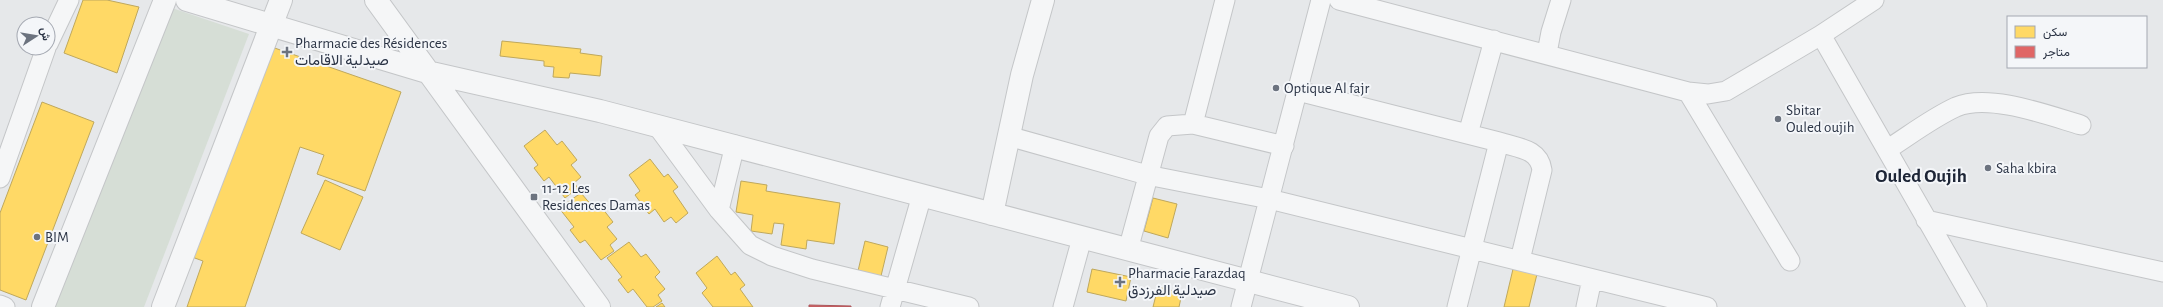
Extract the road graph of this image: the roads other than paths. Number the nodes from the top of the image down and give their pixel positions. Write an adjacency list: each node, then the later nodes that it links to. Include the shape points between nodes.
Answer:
1 (69, 0): 13 (street)
2 (165, 0): 48 (street)
3 (188, 0): 12 (street)
4 (281, 0): 12 (street)
5 (376, 0): 18 (street)
6 (1043, 0): 25 (street)
7 (1225, 0): 21 (street)
8 (1321, 0): 19 (street)
9 (1339, 0): 15 (street)
10 (1560, 0): 16 (street)
11 (1874, 0): 14 (street)
12 (272, 25): 18 (street); 49 (street)
13 (56, 27)
14 (1821, 35): 20 (street, via 1726,90 1708,94); 29 (street)
15 (1494, 40): 16 (street); 24 (street)
16 (1547, 53): 20 (street)
17 (43, 56): 31 (street)
18 (427, 72): 23 (street, via 600,111); 50 (street)
19 (1298, 91): 24 (street); 28 (street)
20 (1688, 92): 41 (street)
21 (1192, 124): 28 (street); 30 (street, via 1167,126 1162,131)
22 (2081, 125): 29 (street, via 1996,104 1973,103 1956,107)
23 (658, 127): 27 (street); 34 (street)
24 (1468, 134): 26 (street)
25 (1008, 136): 30 (street); 35 (street)
26 (1500, 142): 38 (street); 40 (street, via 1532,153 1541,163 1540,183)
27 (735, 145): 32 (street); 34 (street)
28 (1284, 146): 33 (street)
29 (1888, 149): 36 (street)
30 (1147, 175): 33 (street); 39 (street)
31 (0, 178)
32 (922, 195): 35 (street); 45 (street)
33 (1269, 199): 38 (street); 44 (street)
34 (719, 210): 45 (street, via 750,245 772,256)
35 (992, 214): 37 (street)
36 (1926, 220): 42 (street); 58 (street)
37 (1082, 238): 39 (street); 52 (street)
38 (1472, 249): 40 (street); 55 (street)
39 (1128, 250): 44 (street)
40 (1520, 260): 43 (street)
41 (1790, 261)
42 (2163, 272)
43 (1592, 279): 56 (street); 57 (street)
44 (1248, 281): 53 (street); 54 (street)
45 (892, 299): 51 (street)
46 (0, 305): 47 (street)
47 (5, 307)
48 (43, 307)
49 (163, 307)
50 (599, 307)
51 (969, 307)
52 (1063, 307)
53 (1241, 307)
54 (1348, 307)
55 (1457, 307)
56 (1586, 307)
57 (1707, 307)
58 (1977, 307)

